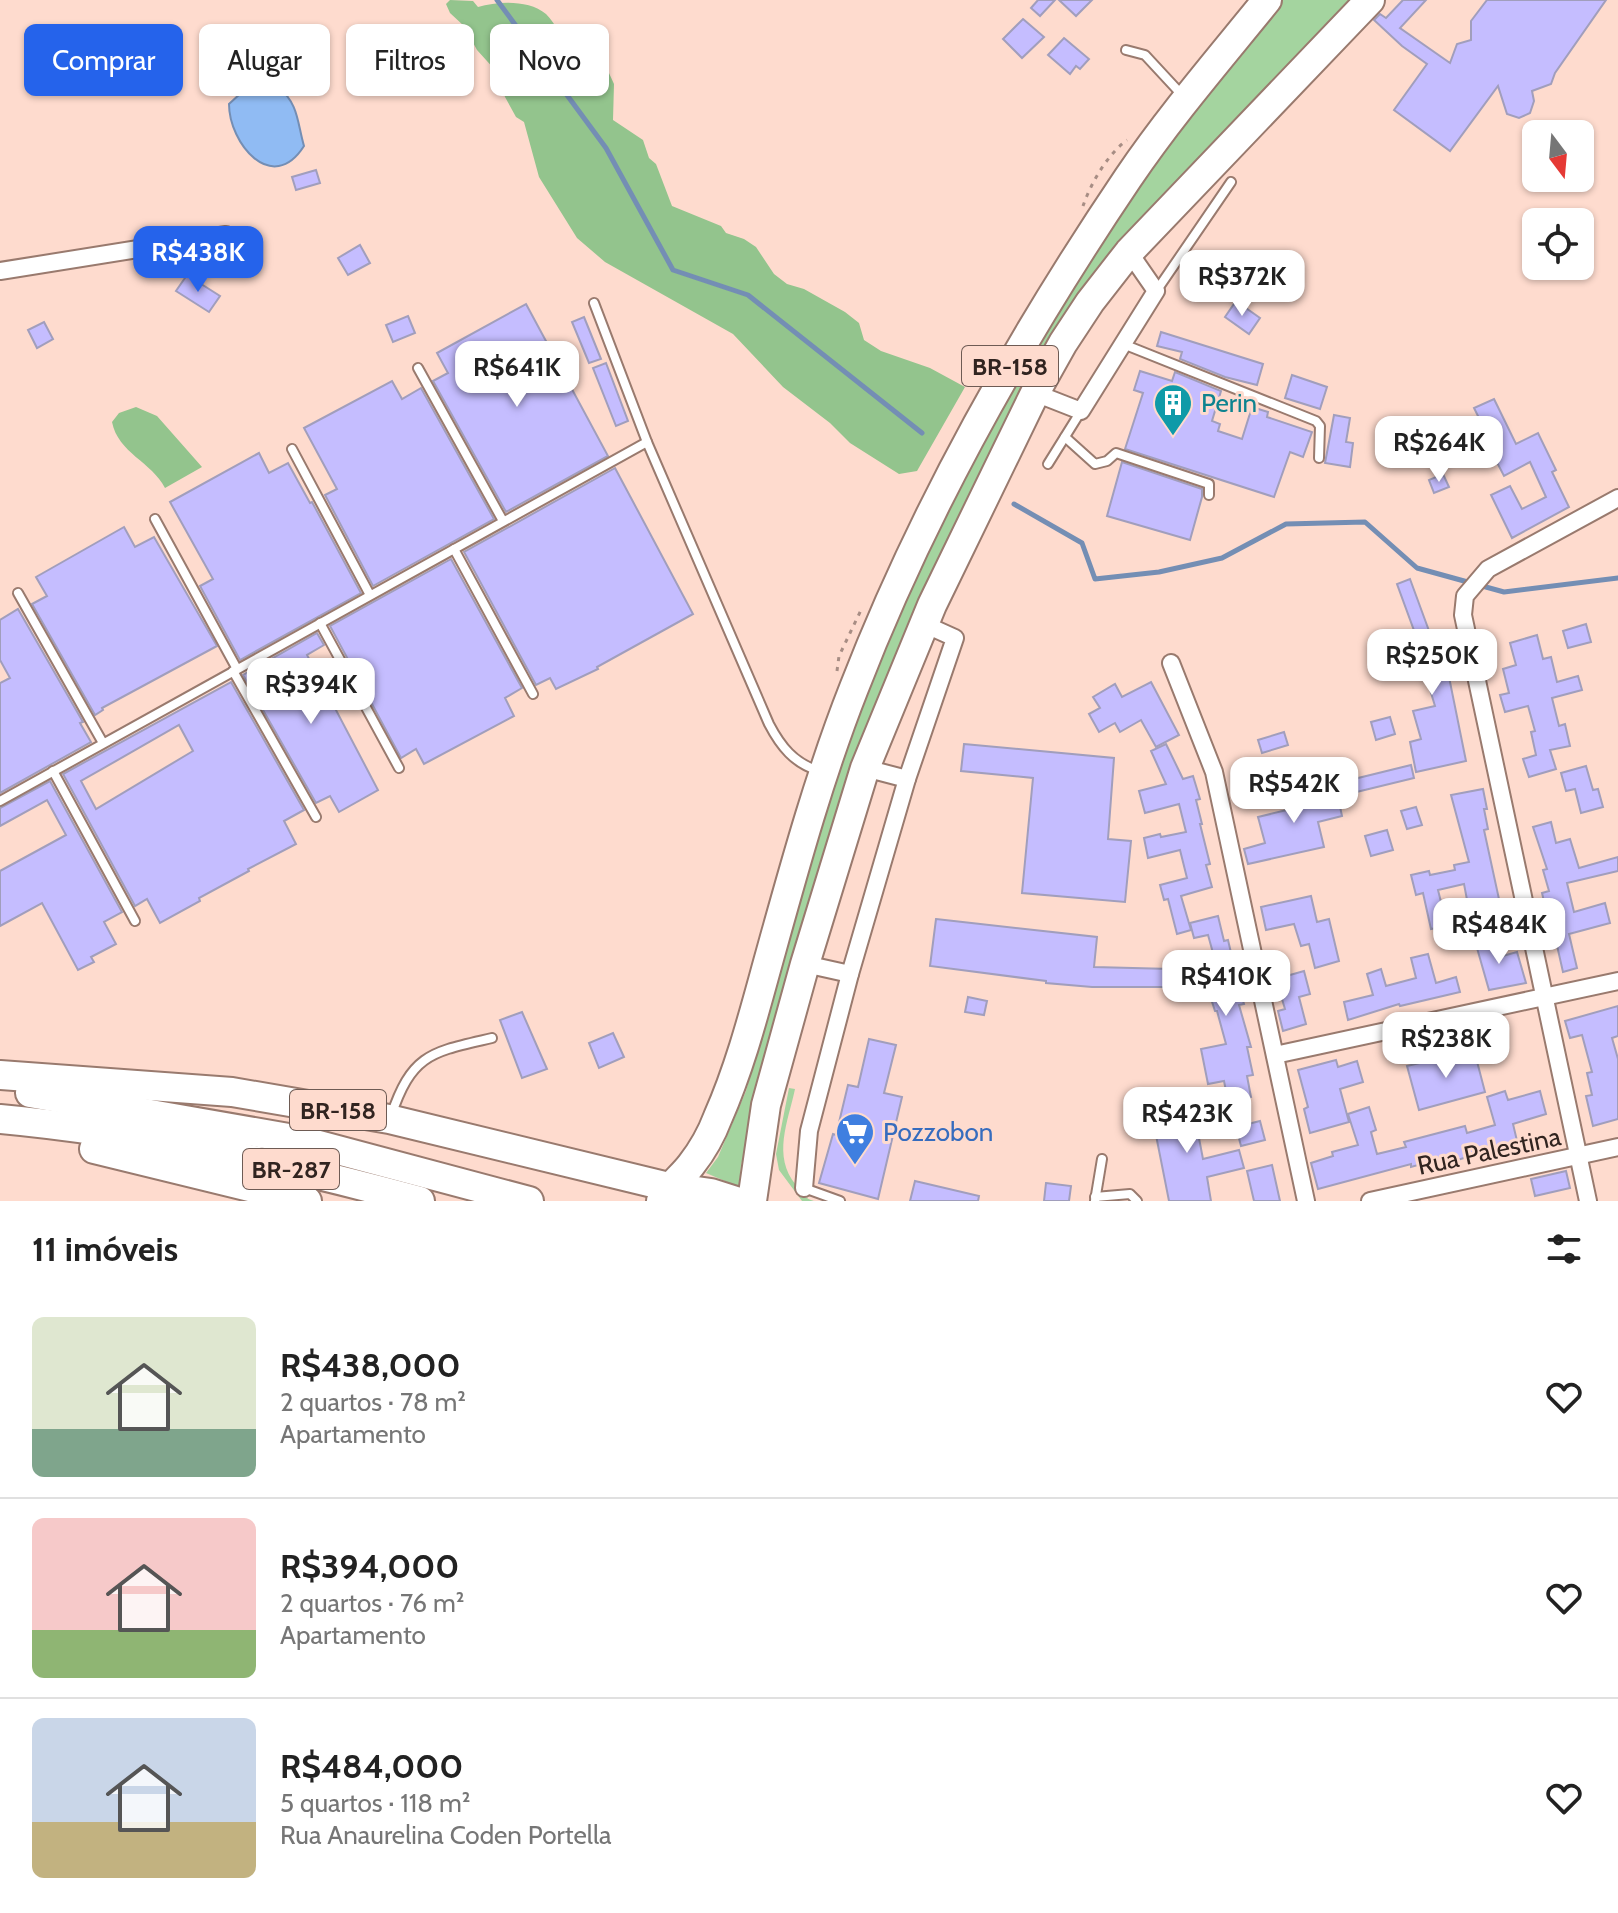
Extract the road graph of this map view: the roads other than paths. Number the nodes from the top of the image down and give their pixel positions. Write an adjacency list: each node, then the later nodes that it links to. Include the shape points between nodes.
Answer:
1 (1267, 0): 4 (highway, BR-158)
2 (1370, 0): 7 (highway, BR-158)
3 (1126, 50): 4 (lane, via 1145,55)
4 (1186, 99): 36 (highway, BR-158, via 1041,312 966,444 909,560)
5 (1231, 182): 9 (lane)
6 (226, 235): 8 (street)
7 (1129, 252): 9 (street); 13 (highway, BR-158, via 1090,302)
8 (0, 271)
9 (1156, 291): 11 (street)
10 (594, 303): 16 (lane)
11 (1123, 344): 14 (street); 18 (lane, via 1316,421)
12 (418, 368): 23 (lane)
13 (1035, 393): 14 (street); 28 (highway, BR-158)
14 (1081, 411): 15 (lane)
15 (1065, 437): 19 (lane); 20 (lane, via 1095,464 1116,453 1209,484)
16 (647, 442): 23 (lane); 36 (lane, via 779,743 806,767)
17 (292, 449): 26 (lane)
18 (1319, 458)
19 (1048, 464)
20 (1209, 495)
21 (1618, 498): 44 (street, via 1504,559 1465,596 1463,615)
22 (155, 519): 30 (lane)
23 (503, 521): 24 (lane)
24 (454, 549): 26 (lane); 31 (lane)
25 (18, 593): 32 (lane)
26 (370, 595): 27 (lane)
27 (320, 623): 30 (lane); 33 (lane)
28 (924, 624): 34 (highway, BR-158); 37 (street, via 955,638)
29 (1171, 663): 46 (street, via 1214,772)
30 (235, 670): 32 (lane); 39 (lane)
31 (533, 694)
32 (103, 743): 35 (lane)
33 (399, 768)
34 (865, 768): 37 (street); 41 (highway, BR-158)
35 (53, 771): 38 (lane); 40 (lane)
36 (824, 773): 56 (highway, BR-158, via 736,1072 698,1153)
37 (907, 779): 42 (street)
38 (0, 801)
39 (316, 817)
40 (135, 921)
41 (805, 964): 42 (street); 62 (highway, BR-158, via 766,1105)
42 (850, 974): 55 (street, via 809,1131)
43 (1618, 981): 44 (street)
44 (1543, 997): 46 (street); 53 (street)
45 (492, 1038): 49 (lane, via 442,1049 420,1062 409,1073)
46 (1275, 1055): 65 (street)
47 (0, 1075): 49 (highway, BR-158, via 232,1092)
48 (0, 1088): 60 (highway, BR-287, via 300,1140)
49 (389, 1119): 56 (highway, BR-158)
50 (14, 1120): 51 (lane); 58 (highway, via 68,1142); 59 (highway, BR-287, via 161,1142)
51 (0, 1127)
52 (1618, 1147): 53 (street, Rua Palestina)
53 (1578, 1156): 66 (street, Rua Palestina); 67 (street)
54 (1102, 1159): 57 (lane)
55 (804, 1188): 63 (lane)
56 (665, 1194): 61 (highway, via 711,1193)
57 (1095, 1199): 64 (lane, via 1130,1194)
58 (307, 1201)
59 (420, 1201)
60 (529, 1201)
61 (736, 1201)
62 (752, 1201)
63 (840, 1201)
64 (1137, 1201)
65 (1306, 1201)
66 (1370, 1201)
67 (1588, 1201)

